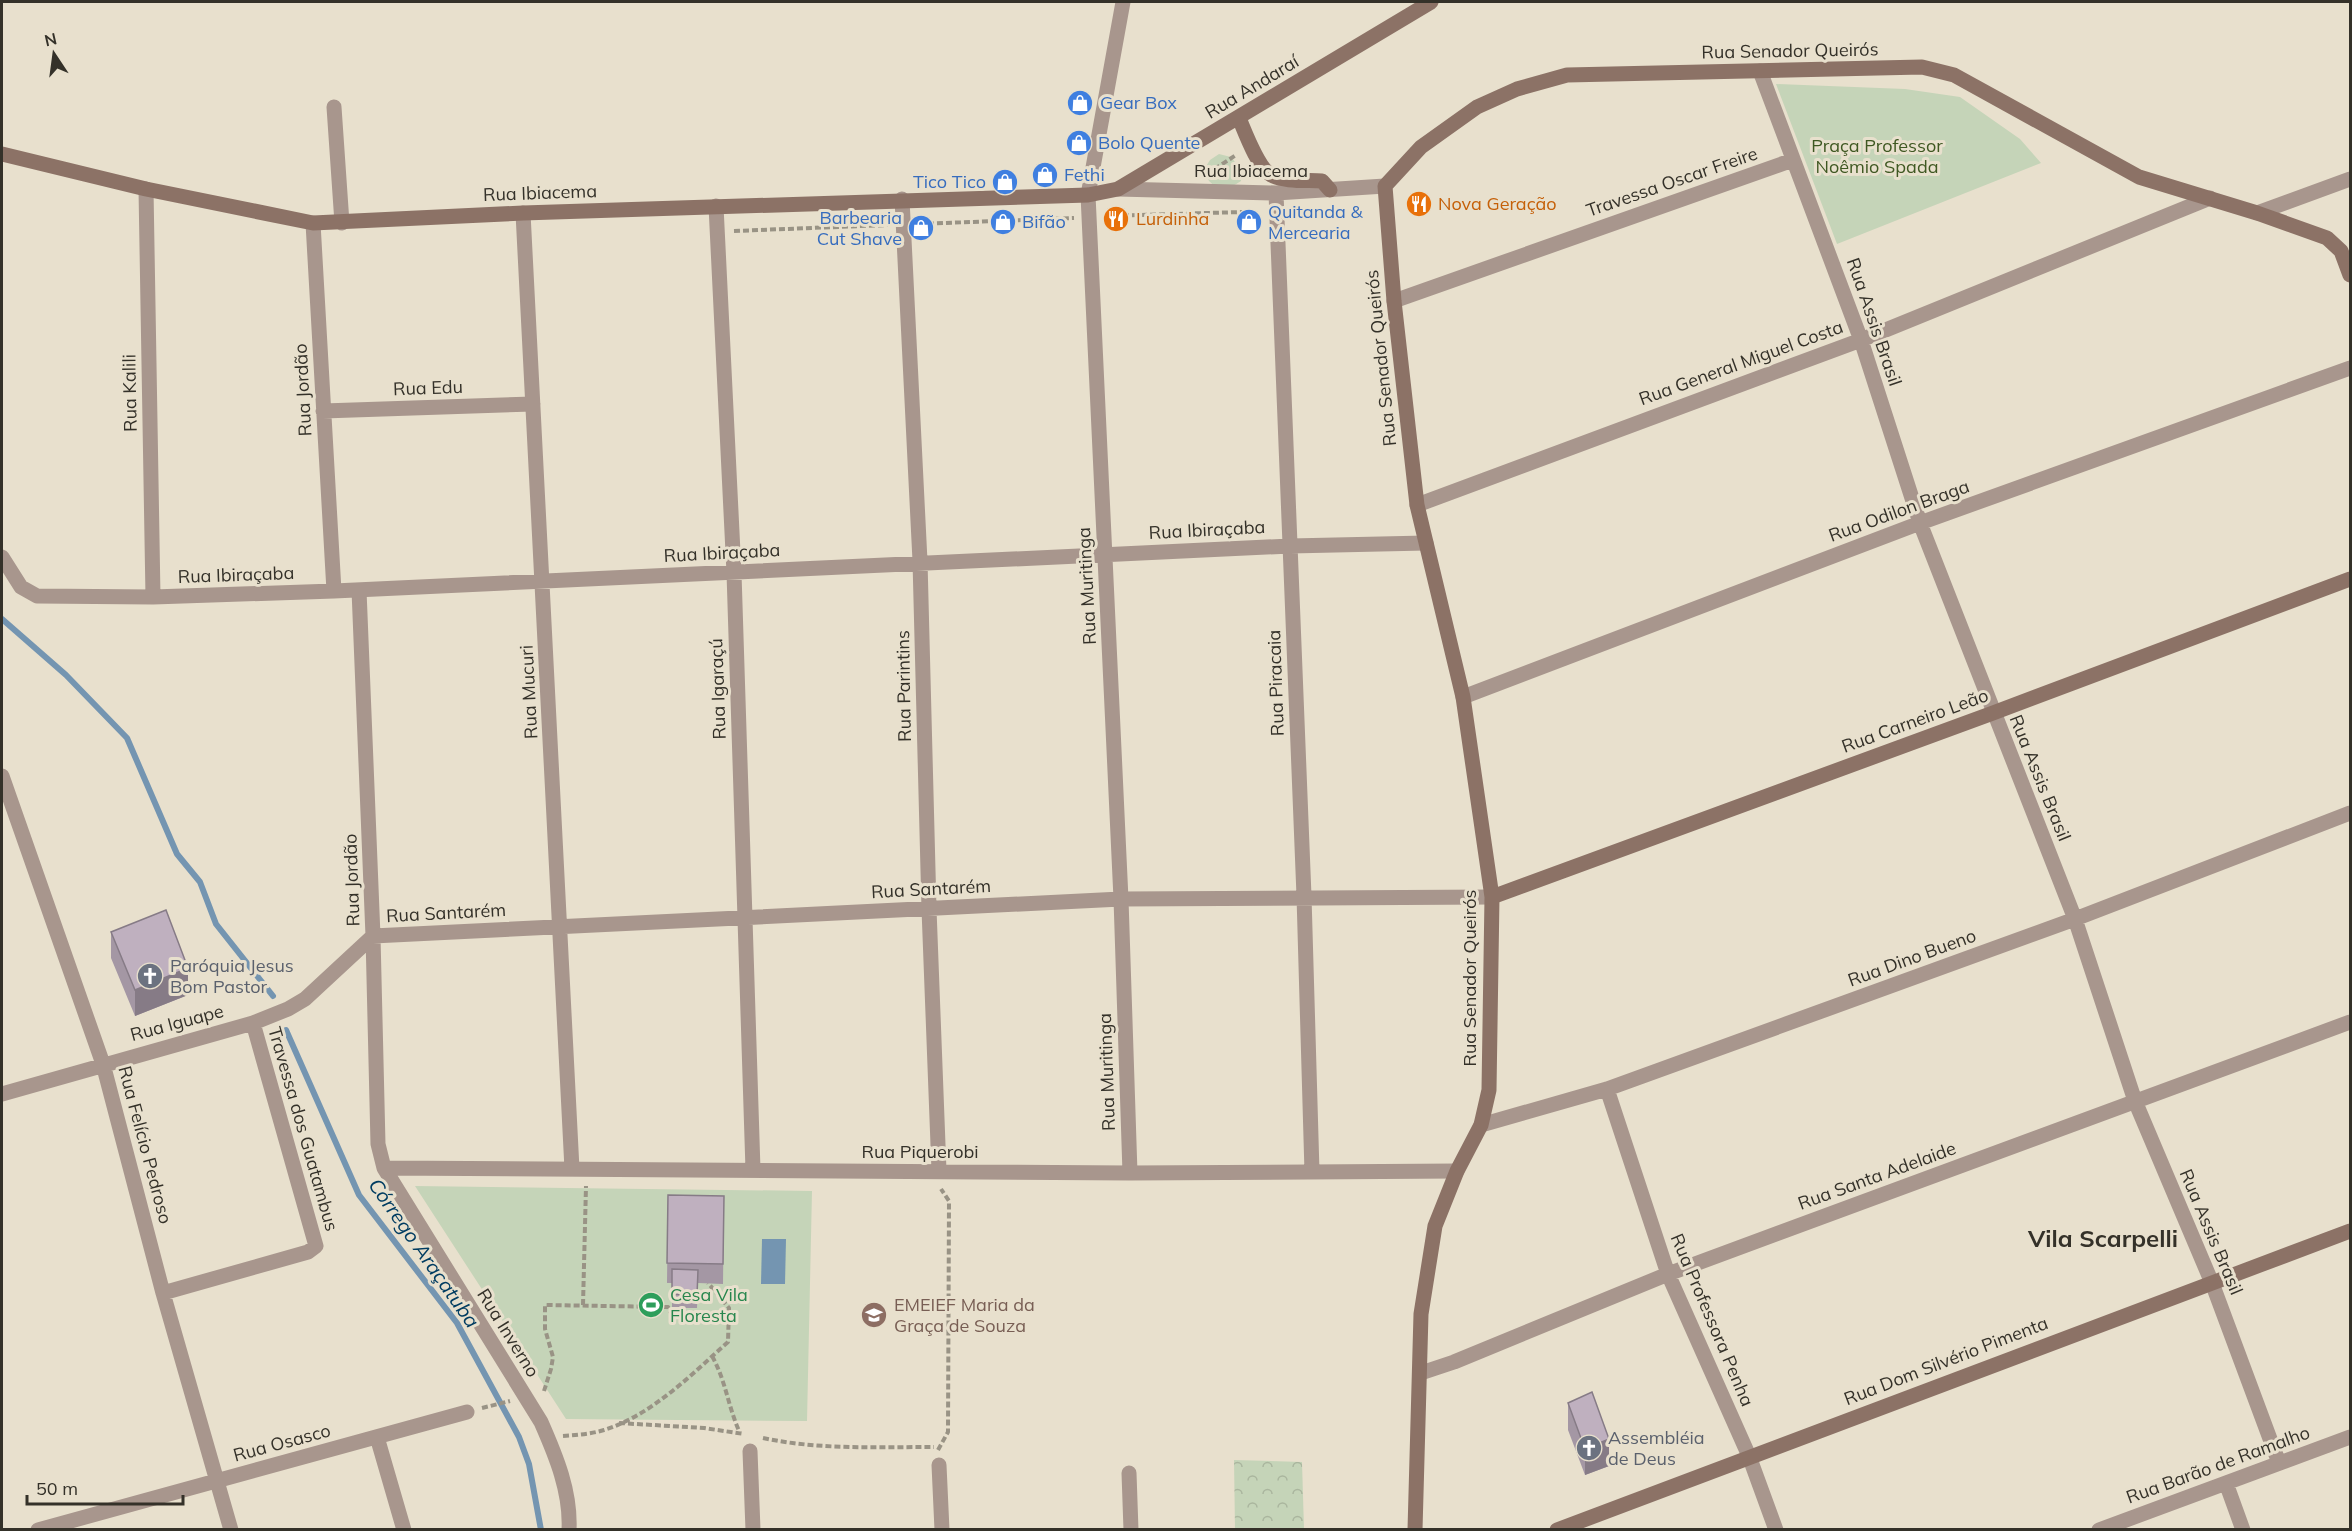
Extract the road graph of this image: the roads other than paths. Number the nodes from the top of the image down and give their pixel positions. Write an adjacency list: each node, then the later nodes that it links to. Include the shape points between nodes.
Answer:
1 (1123, 2): 14 (street, Rua Muritinga)
2 (1431, 2): 5 (street, Rua Andaraí)
3 (1760, 71): 7 (street, Rua Assis Brasil); 9 (street, Rua Senador Queirós, via 1568,75 1517,89 1477,107 1421,147); 15 (street, Rua Senador Queirós, via 1922,67 1954,75 2139,177)
4 (334, 107): 21 (street)
5 (1239, 118): 11 (street, Rua Andaraí); 12 (street, via 1260,165 1270,175 1322,181)
6 (2, 154): 10 (street, Rua Ibiacema)
7 (1793, 160): 23 (street, Travessa Oscar Freire); 24 (street, Rua Assis Brasil)
8 (2350, 179): 19 (street)
9 (1385, 186): 12 (street, Rua Ibiacema); 23 (street, Rua Senador Queirós)
10 (146, 189): 20 (street, Rua Ibiacema); 40 (street, Rua Kalili)
11 (1118, 189): 13 (street, Rua Ibiacema); 14 (street, Rua Andaraí)
12 (1330, 190): 13 (street, Rua Ibiacema)
13 (1276, 193): 31 (street, Rua Piracaia)
14 (1088, 195): 16 (street, Rua Ibiacema); 32 (street, Rua Muritinga)
15 (2210, 198): 19 (street, Rua Senador Queirós); 24 (street, Rua General Miguel Costa)
16 (902, 199): 17 (street, Rua Ibiacema); 34 (street, Rua Parintins)
17 (716, 206): 18 (street, Rua Ibiacema); 35 (street, Rua Igaraçú)
18 (523, 213): 21 (street, Rua Ibiacema); 26 (street, Rua Mucuri)
19 (2257, 213): 22 (street, Rua Senador Queirós, via 2327,238 2341,251)
20 (313, 223): 21 (street, Rua Ibiacema); 27 (street, Rua Jordão)
21 (342, 223)
22 (2350, 275)
23 (1394, 301): 28 (street, Rua Senador Queirós)
24 (1861, 340): 28 (street, Rua General Miguel Costa); 29 (street, Rua Assis Brasil)
25 (2350, 368): 29 (street, Rua Odilon Braga)
26 (533, 404): 27 (street, Rua Edu); 37 (street, Rua Mucuri)
27 (323, 411): 39 (street, Rua Jordão)
28 (1417, 505): 30 (street, Rua Senador Queirós)
29 (1920, 523): 41 (street, Rua Odilon Braga); 42 (street, Rua Assis Brasil)
30 (1426, 543): 31 (street, Rua Ibiraçaba); 41 (street, Rua Senador Queirós)
31 (1290, 546): 32 (street, Rua Ibiraçaba); 45 (street, Rua Piracaia)
32 (1105, 554): 34 (street, Rua Ibiraçaba); 47 (street, Rua Muritinga)
33 (2, 556): 40 (street, Rua Ibiraçaba, via 21,587 37,596)
34 (920, 561): 35 (street, Rua Ibiraçaba); 48 (street, Rua Parintins)
35 (734, 573): 37 (street, Rua Ibiraçaba); 49 (street, Rua Igaraçú)
36 (2350, 579): 42 (street, Rua Carneiro Leão)
37 (543, 580): 38 (street, Rua Ibiraçaba); 51 (street, Rua Mucuri)
38 (359, 590): 39 (street, Rua Ibiraçaba); 52 (street, Rua Jordão)
39 (334, 591): 40 (street, Rua Ibiraçaba)
40 (153, 597)
41 (1463, 697): 46 (street, Rua Senador Queirós)
42 (1993, 713): 46 (street, Rua Carneiro Leão); 50 (street, Rua Assis Brasil)
43 (2, 776): 55 (street, Rua Felício Pedroso)
44 (2350, 813): 50 (street, Rua Dino Bueno)
45 (1304, 896): 46 (street, Rua Santarém); 47 (street, Rua Santarém); 65 (street, Rua Piracaia)
46 (1492, 897): 59 (street, Rua Senador Queirós, via 1489,1090)
47 (1121, 899): 48 (street, Rua Santarém); 66 (street, Rua Muritinga)
48 (929, 909): 49 (street, Rua Santarém); 64 (street, Rua Parintins)
49 (745, 918): 51 (street, Rua Santarém); 62 (street, Rua Igaraçú)
50 (2075, 920): 56 (street, Rua Dino Bueno); 58 (street, Rua Assis Brasil)
51 (560, 927): 52 (street, Rua Santarém); 61 (street, Rua Mucuri)
52 (373, 936): 54 (street, Rua Iguape, via 305,999); 60 (street, Rua Jordão, via 378,1144)
53 (2350, 1022): 58 (street, Rua Santa Adelaide)
54 (253, 1023): 55 (street, Rua Iguape); 70 (street, Travessa dos Guatambus, via 316,1246 309,1252)
55 (103, 1064): 57 (street, Rua Iguape); 70 (street, Rua Felício Pedroso)
56 (1607, 1089): 59 (street, Rua Dino Bueno); 68 (street, Rua Professora Penha)
57 (2, 1094)
58 (2135, 1101): 68 (street, Rua Santa Adelaide); 69 (street, Rua Assis Brasil)
59 (1481, 1125): 63 (street, Rua Senador Queirós)
60 (384, 1168): 61 (street, Rua Piquerobi); 85 (street, Rua Inverno, via 541,1422 555,1433)
61 (579, 1169): 62 (street, Rua Piquerobi)
62 (753, 1170): 64 (street, Rua Piquerobi)
63 (1457, 1171): 65 (street, Rua Piquerobi); 71 (street, Rua Senador Queirós, via 1435,1226 1421,1314)
64 (939, 1172): 66 (street, Rua Piquerobi)
65 (1312, 1172): 66 (street, Rua Piquerobi)
66 (1130, 1173)
67 (2350, 1232): 69 (street, Rua Dom Silvério Pimenta)
68 (1668, 1274): 71 (street, Rua Santa Adelaide); 76 (street, Rua Professora Penha)
69 (2212, 1282): 76 (street, Rua Dom Silvério Pimenta); 77 (street, Rua Assis Brasil)
70 (163, 1293): 80 (street, Rua Felício Pedroso)
71 (1421, 1373): 89 (street, Rua Senador Queirós)
72 (467, 1412): 73 (street, Rua Osasco)
73 (376, 1437): 80 (street, Rua Osasco); 84 (street)
74 (2350, 1437): 77 (street, Rua Barão de Ramalho)
75 (751, 1443): 86 (street)
76 (1749, 1456): 90 (street, Rua Dom Silvério Pimenta); 91 (street, Rua Professora Penha)
77 (2278, 1463): 81 (street, Rua Barão de Ramalho)
78 (939, 1465): 87 (street)
79 (1129, 1473): 88 (street)
80 (216, 1481): 82 (street, Rua Osasco); 83 (street, Rua Felício Pedroso)
81 (2226, 1483): 92 (street, Rua Barão de Ramalho); 93 (street)
82 (38, 1530)
83 (231, 1530)
84 (404, 1530)
85 (569, 1530)
86 (753, 1530)
87 (942, 1530)
88 (1131, 1530)
89 (1415, 1530)
90 (1557, 1530)
91 (1776, 1530)
92 (2099, 1530)
93 (2243, 1530)

